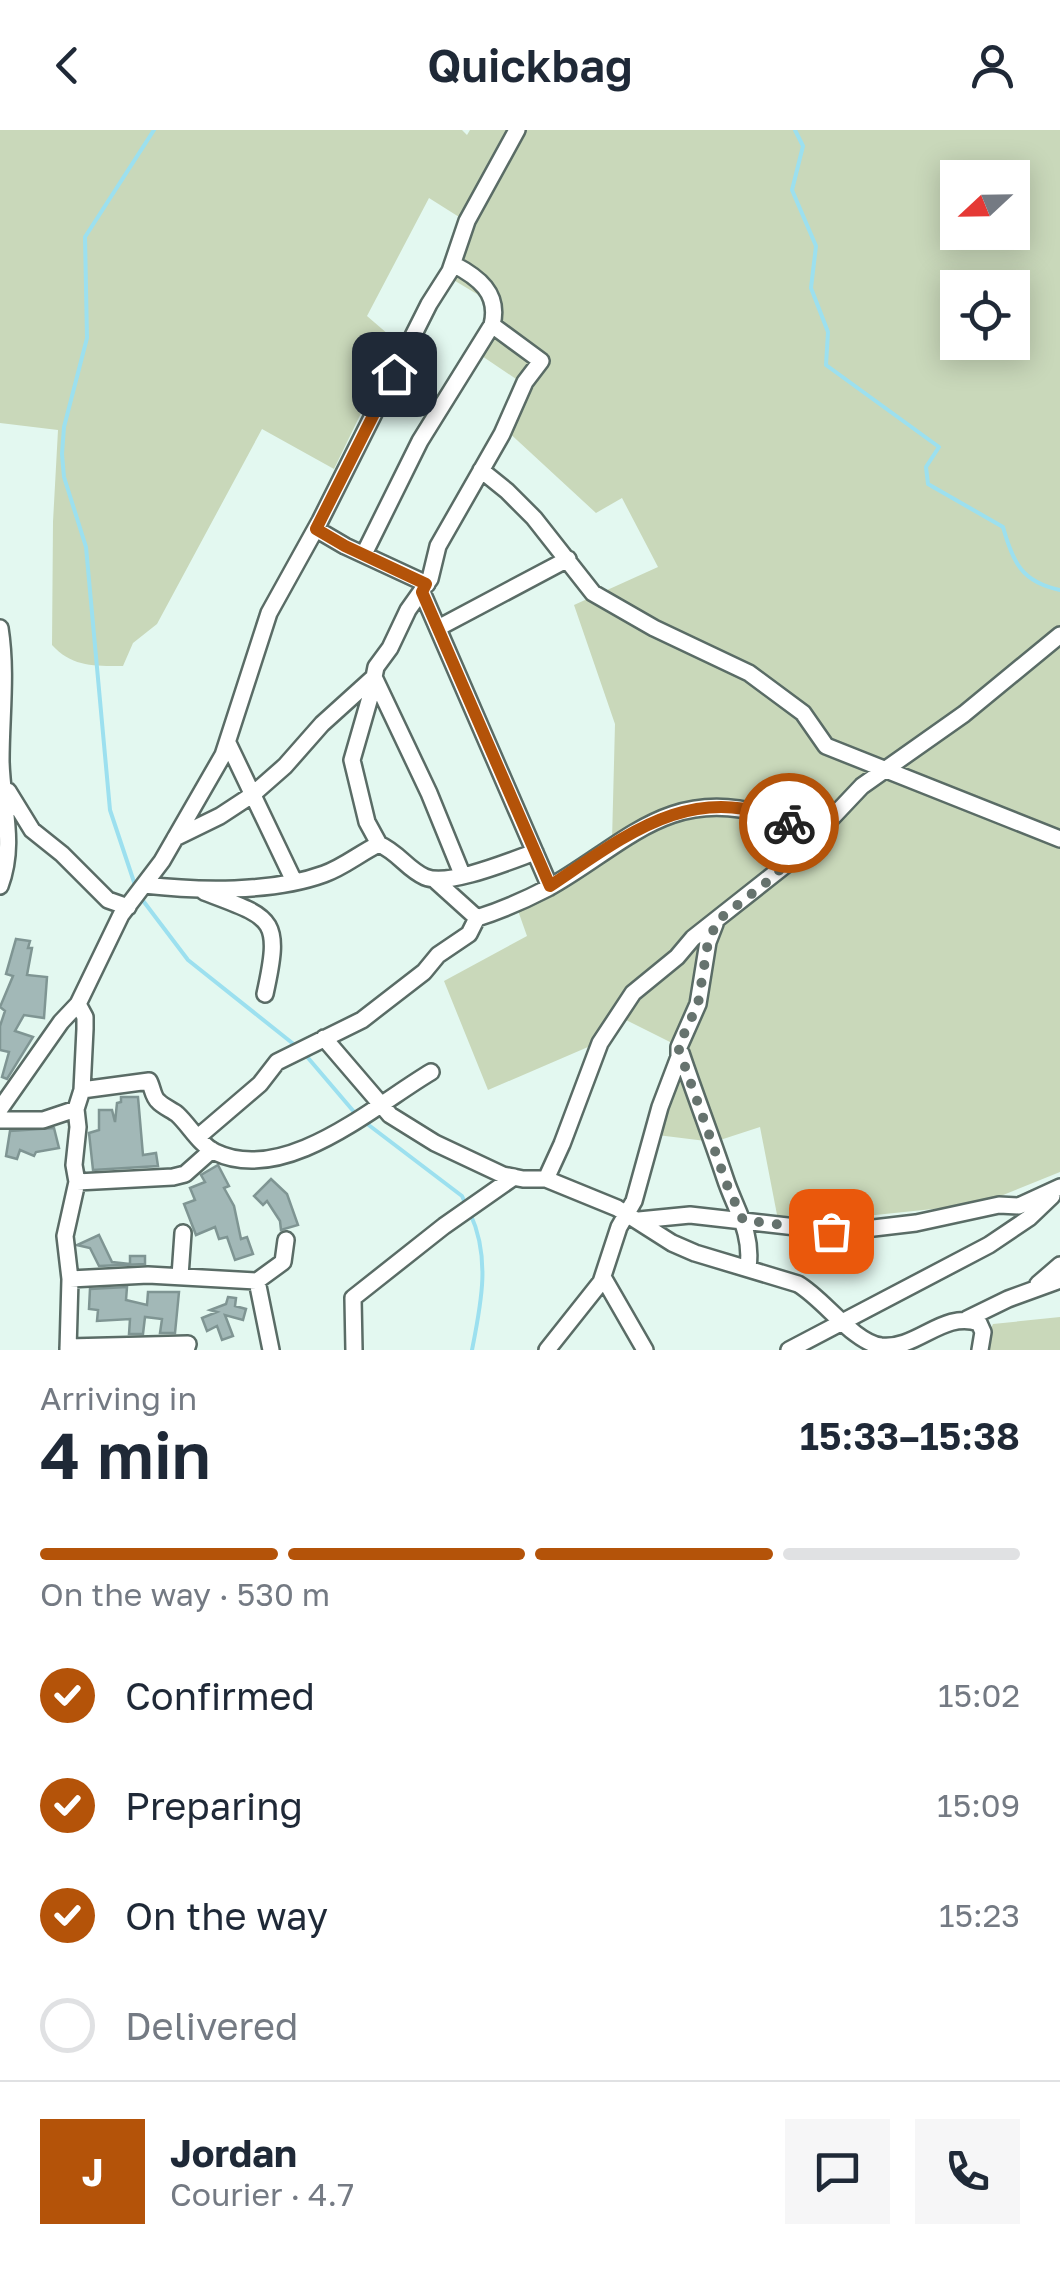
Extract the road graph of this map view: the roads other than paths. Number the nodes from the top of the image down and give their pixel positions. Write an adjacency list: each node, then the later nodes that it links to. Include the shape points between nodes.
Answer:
1 (517, 130): 2 (street, via 466,221)
2 (453, 264): 3 (street, via 488,291 495,306); 5 (street)
3 (492, 325): 4 (street, via 541,362); 6 (street, via 420,442)
4 (481, 470): 7 (street); 8 (street, via 438,546)
5 (316, 529): 6 (street); 14 (street, via 270,613)
6 (364, 554): 8 (street)
7 (568, 559): 10 (street); 15 (street, via 592,593 749,673 803,713 826,746)
8 (424, 588): 10 (street); 12 (street)
9 (0, 628): 13 (street)
10 (438, 628): 22 (street)
11 (1060, 635): 15 (street)
12 (375, 679): 17 (street); 21 (street, via 352,760); 23 (street)
13 (1, 698): 16 (street)
14 (228, 742): 17 (street); 18 (street)
15 (881, 771): 19 (street); 20 (street)
16 (1, 782): 27 (street, via 10,850); 30 (street, via 32,830 108,900)
17 (252, 795): 18 (street); 25 (street)
18 (175, 838): 26 (street)
19 (1060, 839)
20 (811, 840): 28 (street, via 751,810 696,810 635,829); 32 (street)
21 (379, 844): 24 (street); 25 (street, via 342,867)
22 (535, 852): 23 (street); 28 (street)
23 (462, 874): 24 (street)
24 (436, 881): 31 (street)
25 (294, 882): 29 (street)
26 (144, 885): 29 (street); 30 (street)
27 (0, 886)
28 (550, 886): 31 (street)
29 (191, 888): 33 (street, via 262,914 274,934)
30 (128, 907): 34 (street)
31 (477, 918): 35 (street, via 469,934 407,986)
32 (718, 920): 36 (street, via 698,1004); 46 (street, via 610,1022)
33 (265, 994)
34 (78, 1004): 38 (street, via 86,1030); 40 (street)
35 (324, 1038): 39 (street); 43 (street, via 276,1062)
36 (678, 1047): 49 (street); 50 (street)
37 (431, 1072): 39 (street)
38 (82, 1090): 41 (street); 43 (street, via 149,1081 157,1101)
39 (382, 1103): 44 (street, via 284,1156 240,1159); 45 (street, via 401,1124)
40 (0, 1109)
41 (76, 1109): 42 (street, via 43,1120); 47 (street)
42 (0, 1120)
43 (198, 1137): 44 (street)
44 (212, 1150): 47 (street, via 173,1178)
45 (514, 1177): 46 (street); 67 (street, via 353,1298)
46 (546, 1179): 49 (street)
47 (77, 1182): 57 (street, via 66,1236)
48 (1060, 1189): 50 (street, via 1019,1206 865,1229); 62 (street, via 990,1245)
49 (632, 1217): 50 (street); 54 (street, via 672,1243); 56 (street, via 611,1248)
50 (743, 1220): 54 (street)
51 (183, 1233): 55 (street)
52 (286, 1240): 59 (street, via 283,1262)
53 (1060, 1266): 60 (street)
54 (748, 1267): 62 (street, via 798,1284)
55 (180, 1276): 57 (street); 59 (street)
56 (603, 1277): 68 (street); 69 (street)
57 (70, 1278): 63 (street)
58 (1060, 1280): 60 (street)
59 (257, 1281): 66 (street)
60 (1031, 1290): 61 (street)
61 (967, 1318): 64 (street); 71 (street, via 983,1332)
62 (844, 1322): 64 (street, via 868,1342); 70 (street)
63 (68, 1348): 65 (street, via 188,1344)
64 (895, 1348)
65 (186, 1350)
66 (271, 1350)
67 (354, 1350)
68 (546, 1350)
69 (645, 1350)
70 (789, 1350)
71 (980, 1350)

